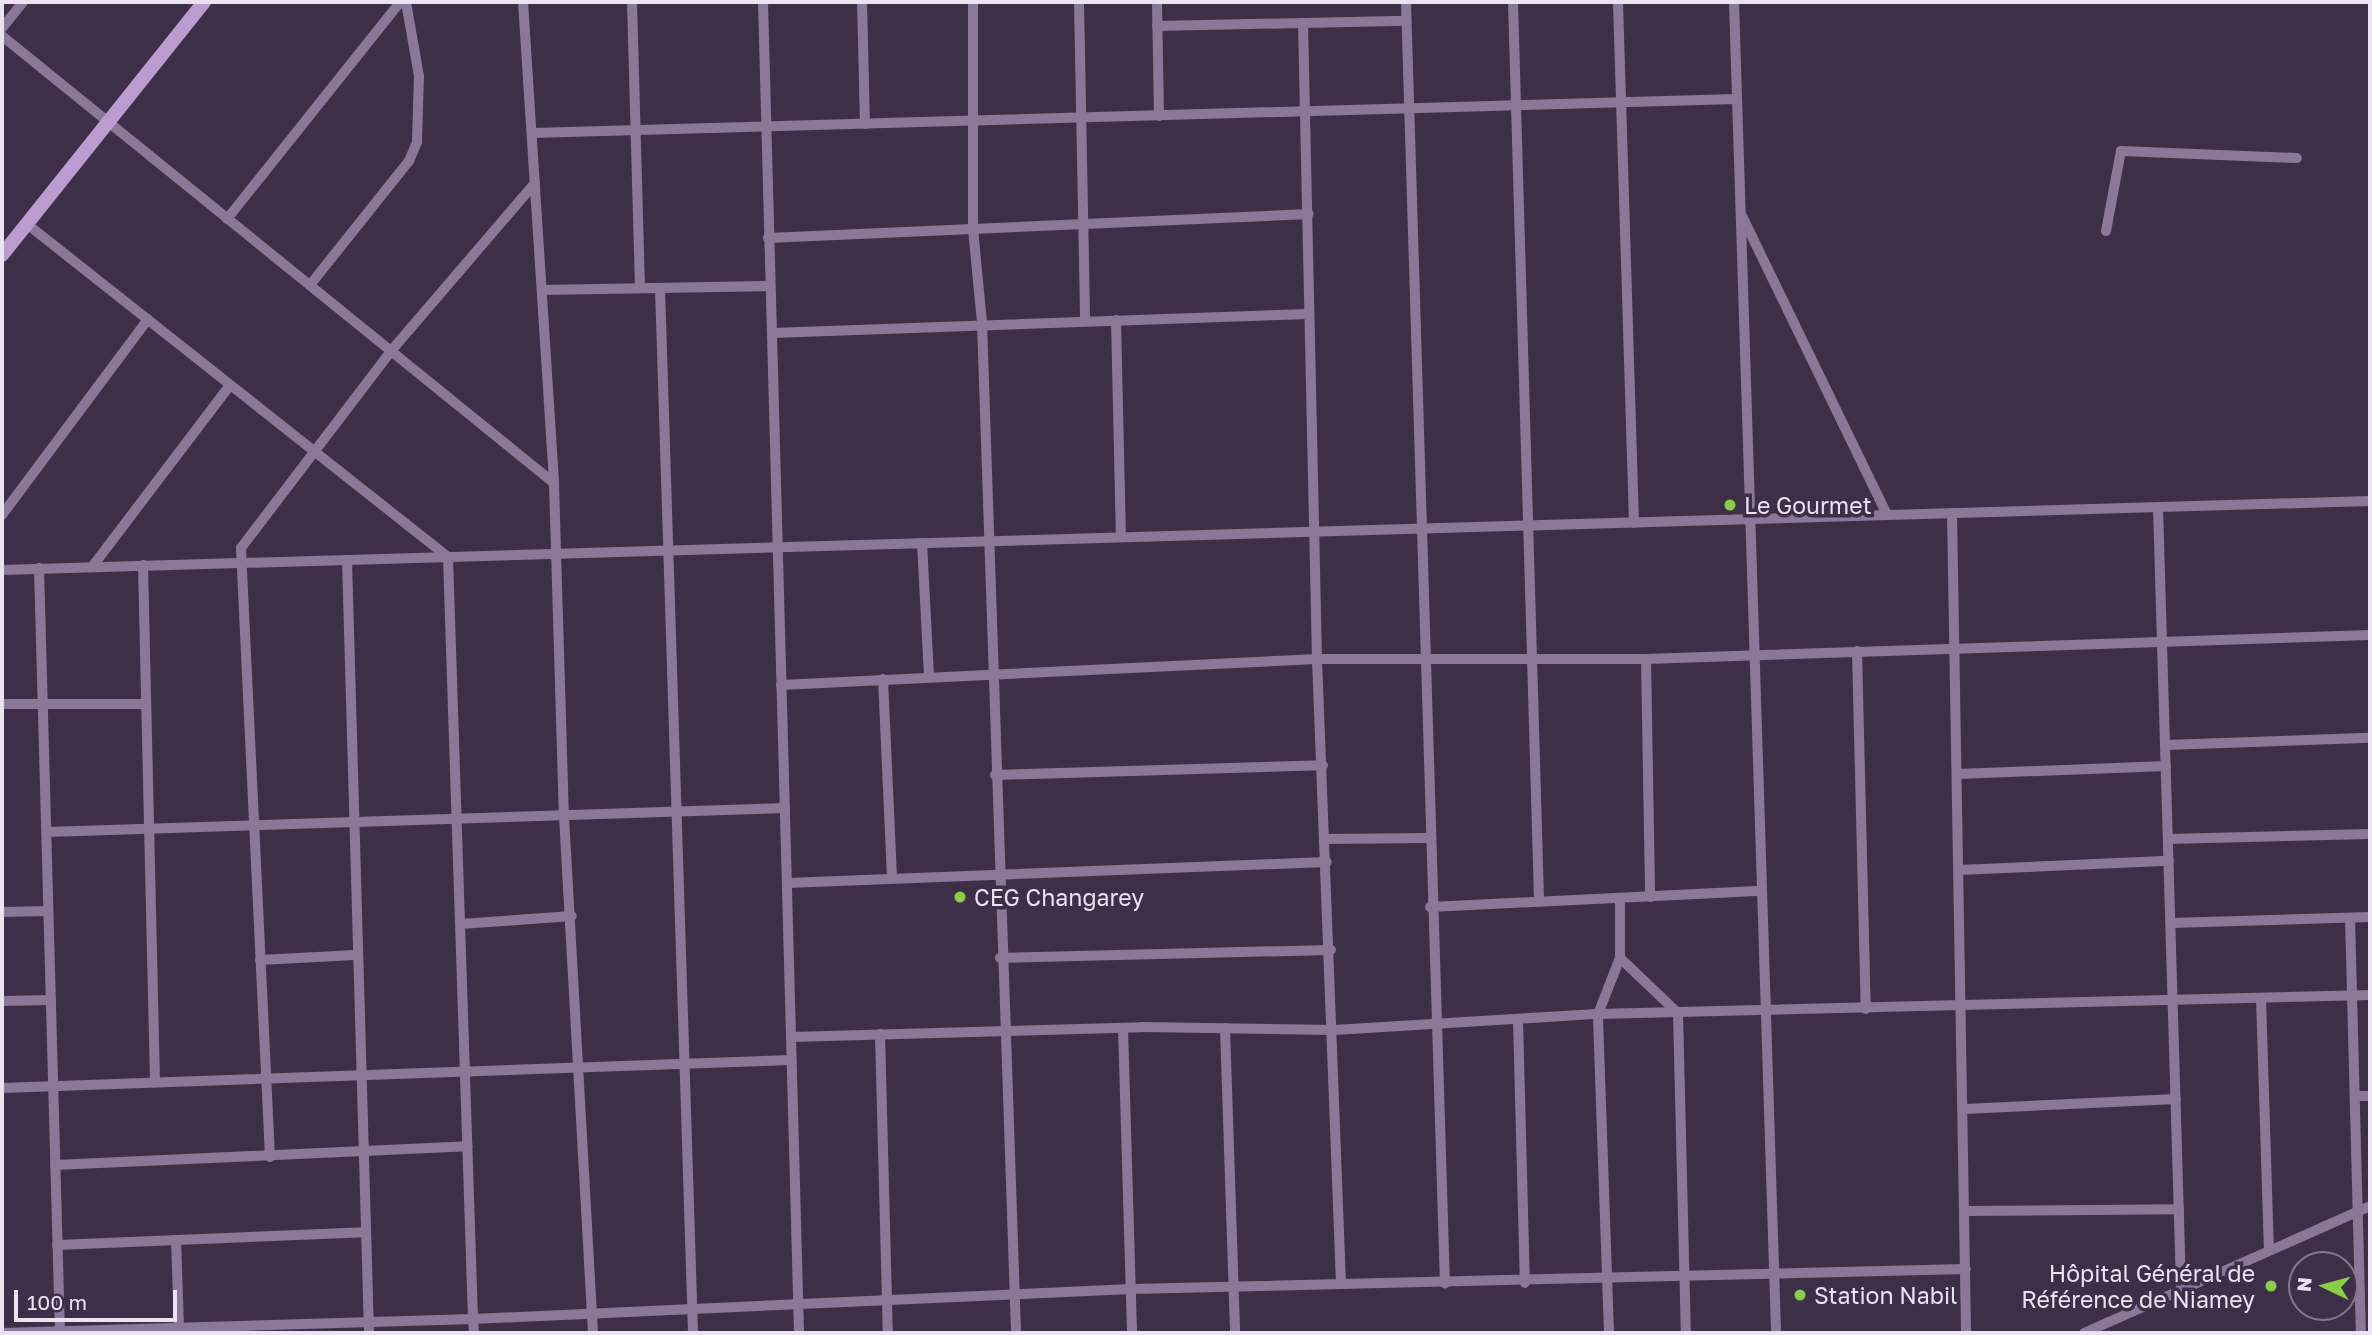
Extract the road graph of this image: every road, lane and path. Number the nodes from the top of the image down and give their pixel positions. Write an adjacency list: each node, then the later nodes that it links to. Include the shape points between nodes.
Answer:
1 (23, 2): 18 (street)
2 (204, 2): 28 (main road)
3 (403, 2): 37 (street); 44 (street, via 419,76 417,142 410,161)
4 (523, 2): 32 (street)
5 (632, 2): 31 (street)
6 (763, 2): 30 (street)
7 (862, 2): 29 (street)
8 (973, 2): 27 (street)
9 (1079, 2): 26 (street)
10 (1157, 2): 17 (street)
11 (1406, 2): 15 (street)
12 (1513, 2): 22 (street)
13 (1618, 2): 21 (street)
14 (1734, 2): 20 (street)
15 (1406, 21): 16 (street); 23 (street)
16 (1303, 23): 17 (street); 24 (street)
17 (1157, 26): 25 (street)
18 (2, 28)
19 (2, 36): 28 (street)
20 (1737, 99): 21 (street); 35 (street)
21 (1622, 103): 22 (street); 65 (street)
22 (1516, 106): 23 (street); 66 (street)
23 (1408, 109): 24 (street); 67 (street)
24 (1304, 112): 25 (street); 36 (street)
25 (1159, 116): 26 (street)
26 (1082, 118): 27 (street); 39 (street)
27 (974, 121): 29 (street); 40 (street)
28 (109, 123): 37 (street); 38 (main road)
29 (865, 124): 30 (street)
30 (766, 127): 31 (street); 42 (street)
31 (635, 131): 32 (street); 46 (street)
32 (532, 133): 34 (street)
33 (2297, 158): 41 (street, via 2121,151)
34 (535, 183): 48 (street); 55 (street)
35 (1741, 212): 63 (street); 64 (street)
36 (1308, 214): 39 (street); 49 (street)
37 (227, 219): 44 (street)
38 (27, 224): 43 (main road); 50 (street)
39 (1084, 224): 40 (street); 52 (street)
40 (973, 229): 42 (street); 53 (street)
41 (2106, 231)
42 (768, 238): 45 (street)
43 (2, 255)
44 (310, 285): 55 (street)
45 (770, 286): 47 (street); 54 (street)
46 (640, 288): 47 (street); 48 (street)
47 (660, 288): 73 (street)
48 (542, 290): 58 (street)
49 (1309, 314): 51 (street); 68 (street)
50 (148, 320): 56 (street); 62 (street)
51 (1116, 320): 52 (street); 69 (street)
52 (1085, 321): 53 (street)
53 (982, 323): 54 (street); 70 (street)
54 (772, 333): 72 (street)
55 (391, 351): 57 (street); 58 (street)
56 (230, 385): 57 (street); 79 (street)
57 (313, 450): 75 (street); 77 (street, via 246,534)
58 (554, 483): 74 (street)
59 (2370, 500): 60 (street)
60 (2158, 507): 61 (street); 83 (street)
61 (1952, 513): 63 (street); 84 (street)
62 (2, 515)
63 (1887, 515): 64 (street)
64 (1750, 519): 65 (street); 86 (street)
65 (1634, 523): 66 (street)
66 (1528, 526): 67 (street); 90 (street)
67 (1421, 529): 68 (street); 88 (street)
68 (1313, 532): 69 (street); 87 (street)
69 (1121, 537): 70 (street)
70 (990, 541): 71 (street); 91 (street)
71 (922, 543): 72 (street); 92 (street)
72 (777, 547): 73 (street); 94 (street)
73 (668, 550): 74 (street); 105 (street)
74 (556, 554): 75 (street); 106 (street)
75 (449, 557): 76 (street); 108 (street)
76 (347, 559): 77 (street); 107 (street)
77 (239, 563): 78 (street); 109 (street)
78 (143, 565): 79 (street); 96 (street)
79 (92, 567): 80 (street)
80 (39, 568): 81 (street); 97 (street)
81 (2, 569)
82 (2370, 635): 83 (street)
83 (2162, 642): 84 (street); 99 (street)
84 (1955, 648): 85 (street); 102 (street)
85 (1857, 651): 86 (street); 146 (street)
86 (1754, 654): 89 (street); 122 (street)
87 (1317, 659): 88 (street); 91 (street); 100 (street)
88 (1423, 659): 90 (street); 113 (street)
89 (1646, 659): 90 (street); 123 (street)
90 (1530, 661): 125 (street)
91 (992, 674): 92 (street); 103 (street)
92 (929, 677): 93 (street)
93 (883, 680): 94 (street); 120 (street)
94 (781, 685): 104 (street)
95 (2, 704): 97 (street)
96 (146, 704): 97 (street); 110 (street)
97 (46, 705): 111 (street)
98 (2370, 738): 99 (street)
99 (2165, 745): 101 (street)
100 (1323, 765): 103 (street); 114 (street)
101 (2166, 766): 102 (street); 115 (street)
102 (1958, 774): 118 (street)
103 (995, 775): 119 (street)
104 (785, 808): 105 (street); 121 (street)
105 (677, 812): 106 (street); 159 (street)
106 (564, 817): 108 (street); 129 (street)
107 (353, 821): 108 (street); 109 (street); 135 (street)
108 (457, 821): 133 (street)
109 (252, 824): 110 (street); 138 (street)
110 (149, 828): 111 (street); 164 (street)
111 (47, 832): 127 (street)
112 (2370, 834): 115 (street)
113 (1427, 838): 114 (street); 126 (street)
114 (1326, 839): 117 (street)
115 (2168, 839): 116 (street)
116 (2169, 861): 118 (street); 132 (street)
117 (1327, 862): 119 (street); 134 (street)
118 (1959, 870): 145 (street)
119 (998, 873): 120 (street); 136 (street)
120 (892, 877): 121 (street)
121 (787, 883): 157 (street)
122 (1762, 891): 123 (street); 147 (street)
123 (1650, 897): 124 (street)
124 (1620, 898): 125 (street); 137 (street)
125 (1539, 901): 126 (street)
126 (1430, 906): 151 (street)
127 (48, 911): 128 (street); 142 (street)
128 (2, 912)
129 (572, 916): 133 (street); 160 (street)
130 (2370, 917): 131 (street)
131 (2350, 918): 132 (street); 140 (street)
132 (2171, 923): 144 (street)
133 (461, 924): 161 (street)
134 (1331, 950): 136 (street); 154 (street)
135 (355, 955): 138 (street); 162 (street)
136 (1000, 958): 155 (street)
137 (1620, 958): 148 (street); 149 (street)
138 (260, 960): 163 (street)
139 (2370, 995): 140 (street)
140 (2352, 996): 141 (street); 167 (street)
141 (2262, 998): 144 (street); 182 (street)
142 (51, 1000): 143 (street); 165 (street)
143 (2, 1001)
144 (2173, 1001): 145 (street); 169 (street)
145 (1962, 1007): 146 (street); 170 (street)
146 (1866, 1009): 147 (street)
147 (1766, 1011): 148 (street); 184 (street)
148 (1678, 1013): 149 (street); 185 (street)
149 (1598, 1014): 150 (street); 186 (street)
150 (1518, 1020): 151 (street); 189 (street)
151 (1434, 1026): 154 (street); 188 (street)
152 (1123, 1028): 153 (street); 155 (street); 191 (street)
153 (1225, 1028): 154 (street); 190 (street)
154 (1334, 1030): 187 (street)
155 (1002, 1031): 156 (street); 193 (street)
156 (880, 1034): 157 (street); 194 (street)
157 (791, 1037): 158 (street)
158 (792, 1060): 159 (street); 195 (street)
159 (686, 1063): 160 (street); 196 (street)
160 (580, 1067): 161 (street); 197 (street)
161 (465, 1070): 162 (street); 171 (street)
162 (358, 1074): 163 (street); 172 (street)
163 (266, 1077): 164 (street); 173 (street)
164 (155, 1080): 165 (street)
165 (53, 1084): 166 (street); 174 (street)
166 (2, 1088)
167 (2355, 1096): 168 (street); 176 (street)
168 (2370, 1096)
169 (2176, 1099): 170 (street); 177 (street)
170 (1964, 1109): 178 (street)
171 (468, 1146): 172 (street); 198 (street)
172 (361, 1155): 173 (street); 179 (street)
173 (270, 1157): 174 (street)
174 (55, 1164): 181 (street)
175 (2370, 1206): 176 (street)
176 (2357, 1207): 182 (street); 218 (street)
177 (2179, 1209): 178 (street); 192 (street)
178 (1966, 1211): 183 (street)
179 (364, 1232): 180 (street); 199 (street)
180 (176, 1240): 181 (street); 200 (street)
181 (57, 1245): 202 (street)
182 (2269, 1248): 192 (street)
183 (1966, 1269): 184 (street); 216 (street)
184 (1774, 1271): 185 (street); 215 (street)
185 (1684, 1275): 186 (street); 214 (street)
186 (1607, 1278): 189 (street); 213 (street)
187 (1341, 1283): 188 (street); 190 (street)
188 (1445, 1283): 189 (street)
189 (1525, 1283)
190 (1234, 1286): 191 (street); 212 (street)
191 (1131, 1289): 193 (street); 211 (street)
192 (2180, 1289): 217 (street)
193 (1015, 1294): 194 (street); 210 (street)
194 (887, 1301): 195 (street); 209 (street)
195 (798, 1308): 196 (street); 208 (street)
196 (692, 1311): 197 (street); 207 (street)
197 (593, 1314): 198 (street); 206 (street)
198 (473, 1319): 199 (street); 205 (street)
199 (368, 1322): 200 (street); 204 (street)
200 (178, 1328): 201 (street)
201 (165, 1331): 202 (street)
202 (60, 1332): 203 (street)
203 (2, 1333)
204 (369, 1333)
205 (474, 1333)
206 (593, 1333)
207 (693, 1333)
208 (799, 1333)
209 (888, 1333)
210 (1016, 1333)
211 (1132, 1333)
212 (1235, 1333)
213 (1609, 1333)
214 (1686, 1333)
215 (1776, 1333)
216 (1966, 1333)
217 (2084, 1333)
218 (2361, 1333)

